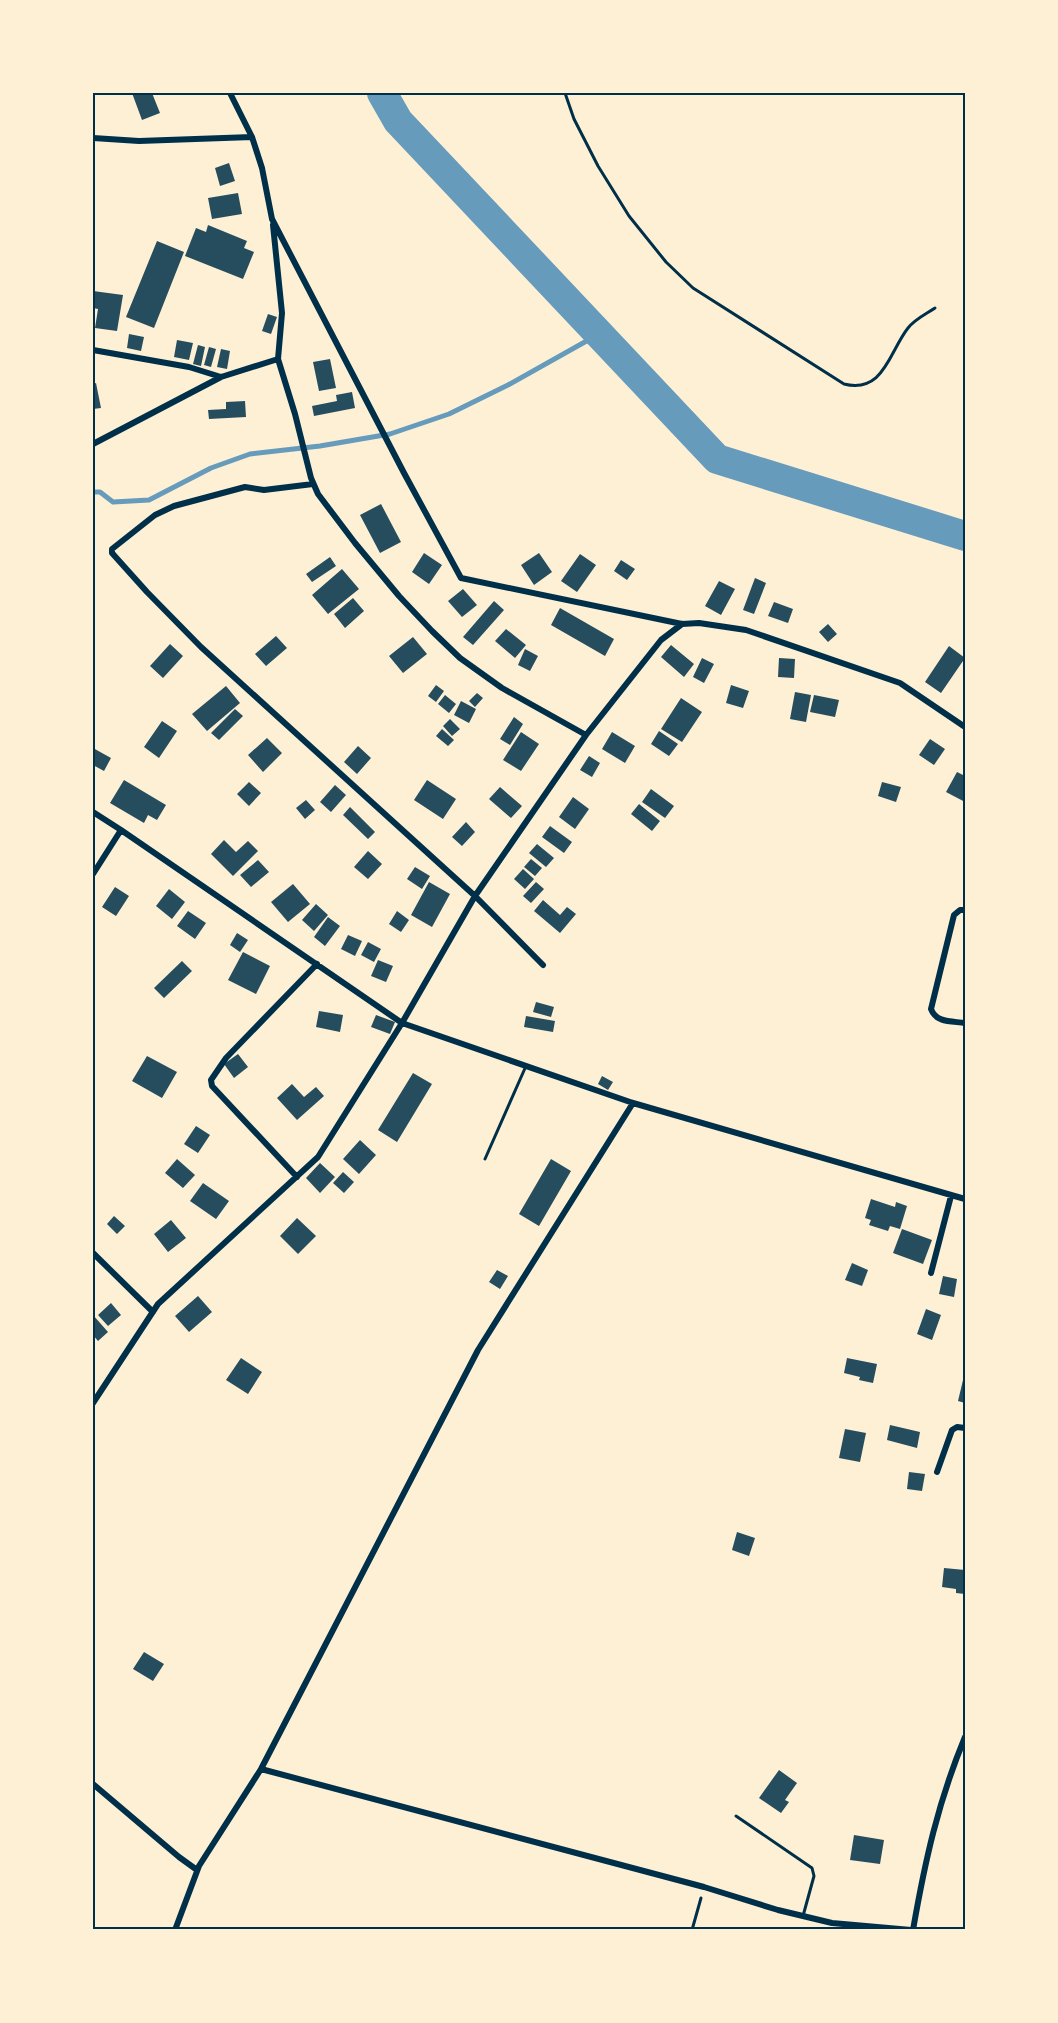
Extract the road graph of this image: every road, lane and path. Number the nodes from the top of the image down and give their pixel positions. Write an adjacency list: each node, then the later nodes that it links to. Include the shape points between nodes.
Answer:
1 (230, 93): 3 (street)
2 (565, 93): 6 (lane, via 598,166 629,216 666,262 693,288 844,384 855,387 875,380 911,325)
3 (252, 137): 4 (street, via 139,141); 5 (street)
4 (93, 138)
5 (272, 219): 8 (street, via 282,313); 12 (street, via 461,578)
6 (935, 308)
7 (93, 350): 9 (street, via 189,367)
8 (278, 359): 9 (street); 11 (street)
9 (221, 377): 10 (street)
10 (93, 444)
11 (312, 481): 14 (street, via 325,505 399,596 460,658 502,688); 18 (street, via 264,490 245,487 174,506 155,515 119,542 112,552 201,647)
12 (682, 624): 13 (street, via 746,630 900,683); 14 (street, via 661,640)
13 (965, 727)
14 (586, 735): 18 (street)
15 (93, 812): 16 (street)
16 (122, 830): 17 (street); 20 (street)
17 (93, 874)
18 (475, 896): 21 (street); 22 (street)
19 (965, 910): 23 (street, via 954,915 931,1009 939,1019)
20 (317, 964): 22 (street); 27 (street, via 226,1058 211,1080 212,1086)
21 (543, 965)
22 (402, 1023): 24 (street); 27 (street, via 318,1157)
23 (965, 1023)
24 (526, 1066): 25 (street); 26 (lane)
25 (633, 1103): 28 (street); 37 (street, via 478,1350)
26 (484, 1160)
27 (297, 1177): 32 (street)
28 (951, 1196): 29 (street); 31 (street)
29 (965, 1199)
30 (93, 1253): 32 (street)
31 (931, 1273)
32 (153, 1312): 33 (street)
33 (93, 1403)
34 (965, 1428): 35 (street, via 952,1430)
35 (937, 1472)
36 (965, 1737): 45 (street, via 943,1794)
37 (261, 1769): 40 (street); 41 (street)
38 (93, 1785): 40 (street)
39 (736, 1816): 42 (lane, via 812,1868 814,1876)
40 (197, 1870): 43 (street)
41 (704, 1887): 42 (street); 44 (path)
42 (803, 1916): 45 (street, via 832,1923)
43 (175, 1930)
44 (692, 1930)
45 (912, 1930)

